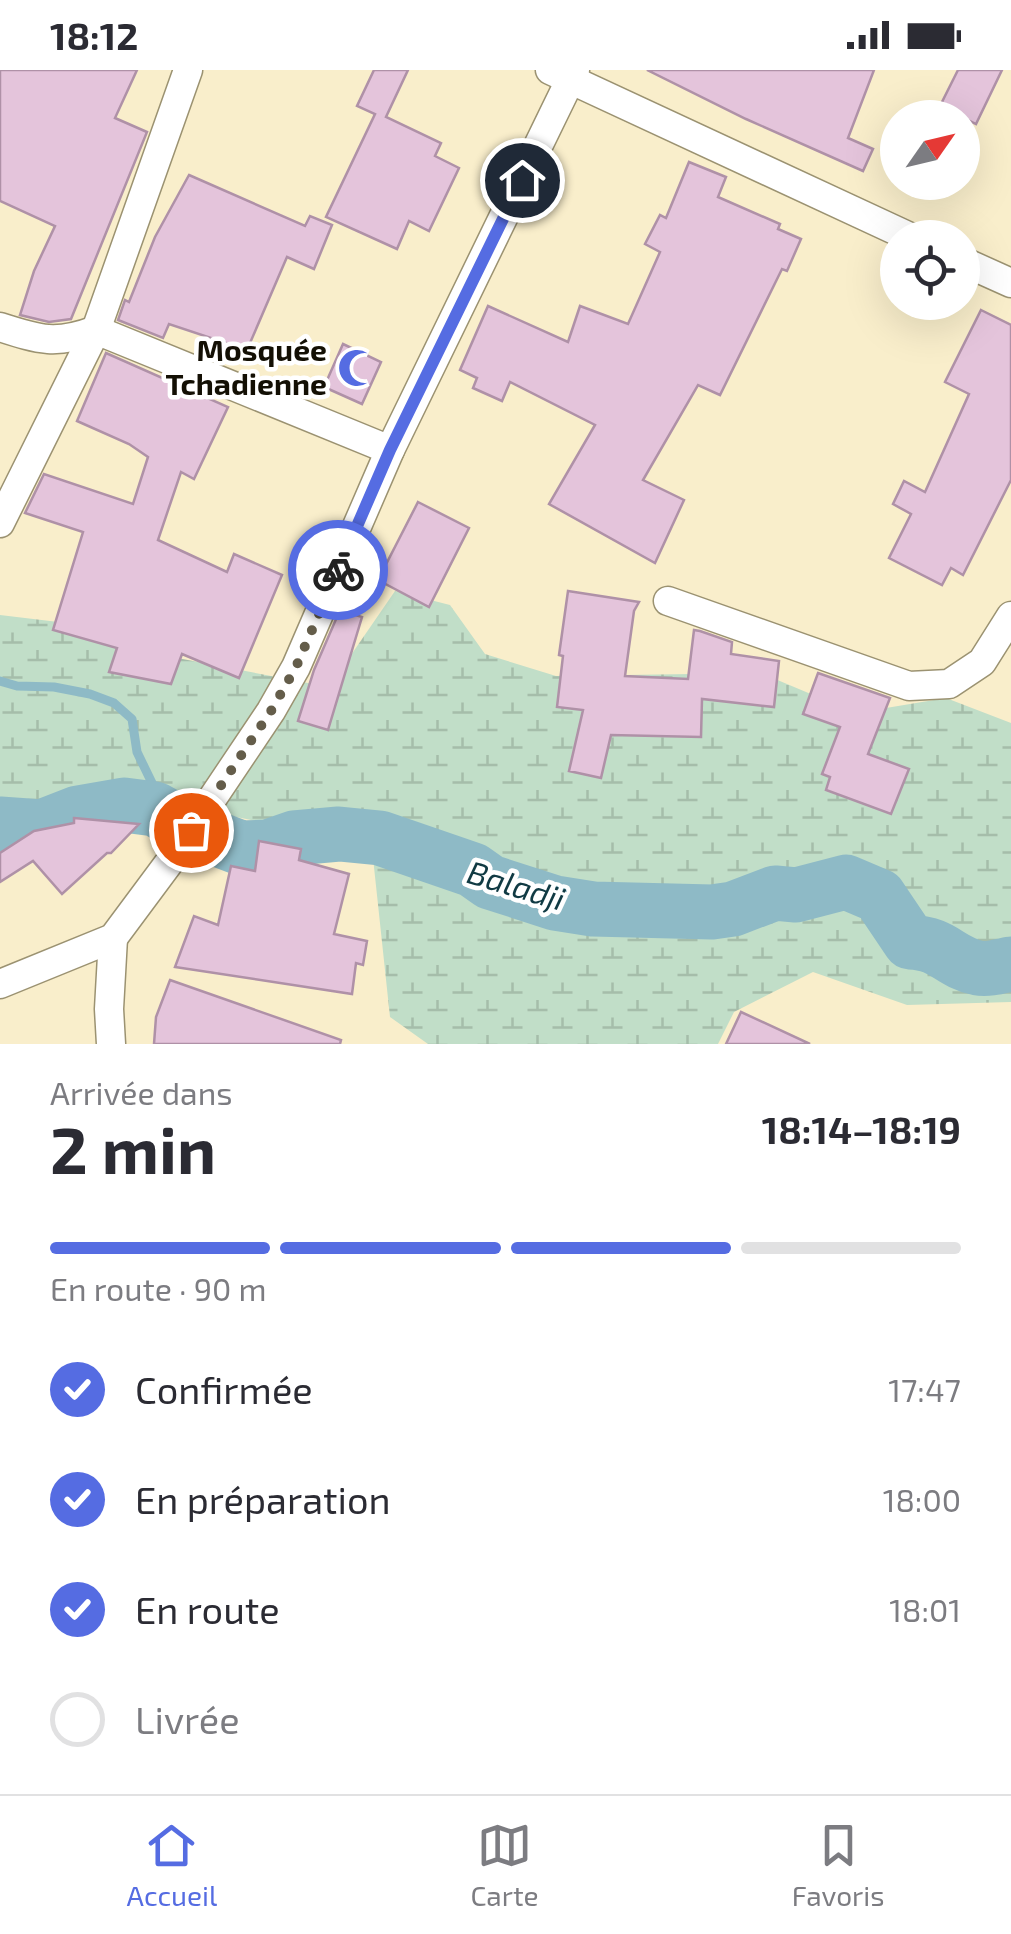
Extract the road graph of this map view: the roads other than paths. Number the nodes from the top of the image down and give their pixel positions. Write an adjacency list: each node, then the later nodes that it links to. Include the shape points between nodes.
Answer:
1 (188, 70): 7 (street)
2 (565, 73): 3 (street); 8 (street)
3 (880, 223)
4 (980, 269): 5 (street)
5 (1011, 283)
6 (0, 328): 7 (street, via 42,341)
7 (96, 330): 8 (street); 9 (street)
8 (390, 450): 12 (street, via 296,667)
9 (0, 523)
10 (668, 601): 11 (street, via 909,686 949,684 982,662)
11 (1011, 616)
12 (113, 938): 13 (street); 14 (street)
13 (0, 984)
14 (111, 1044)

